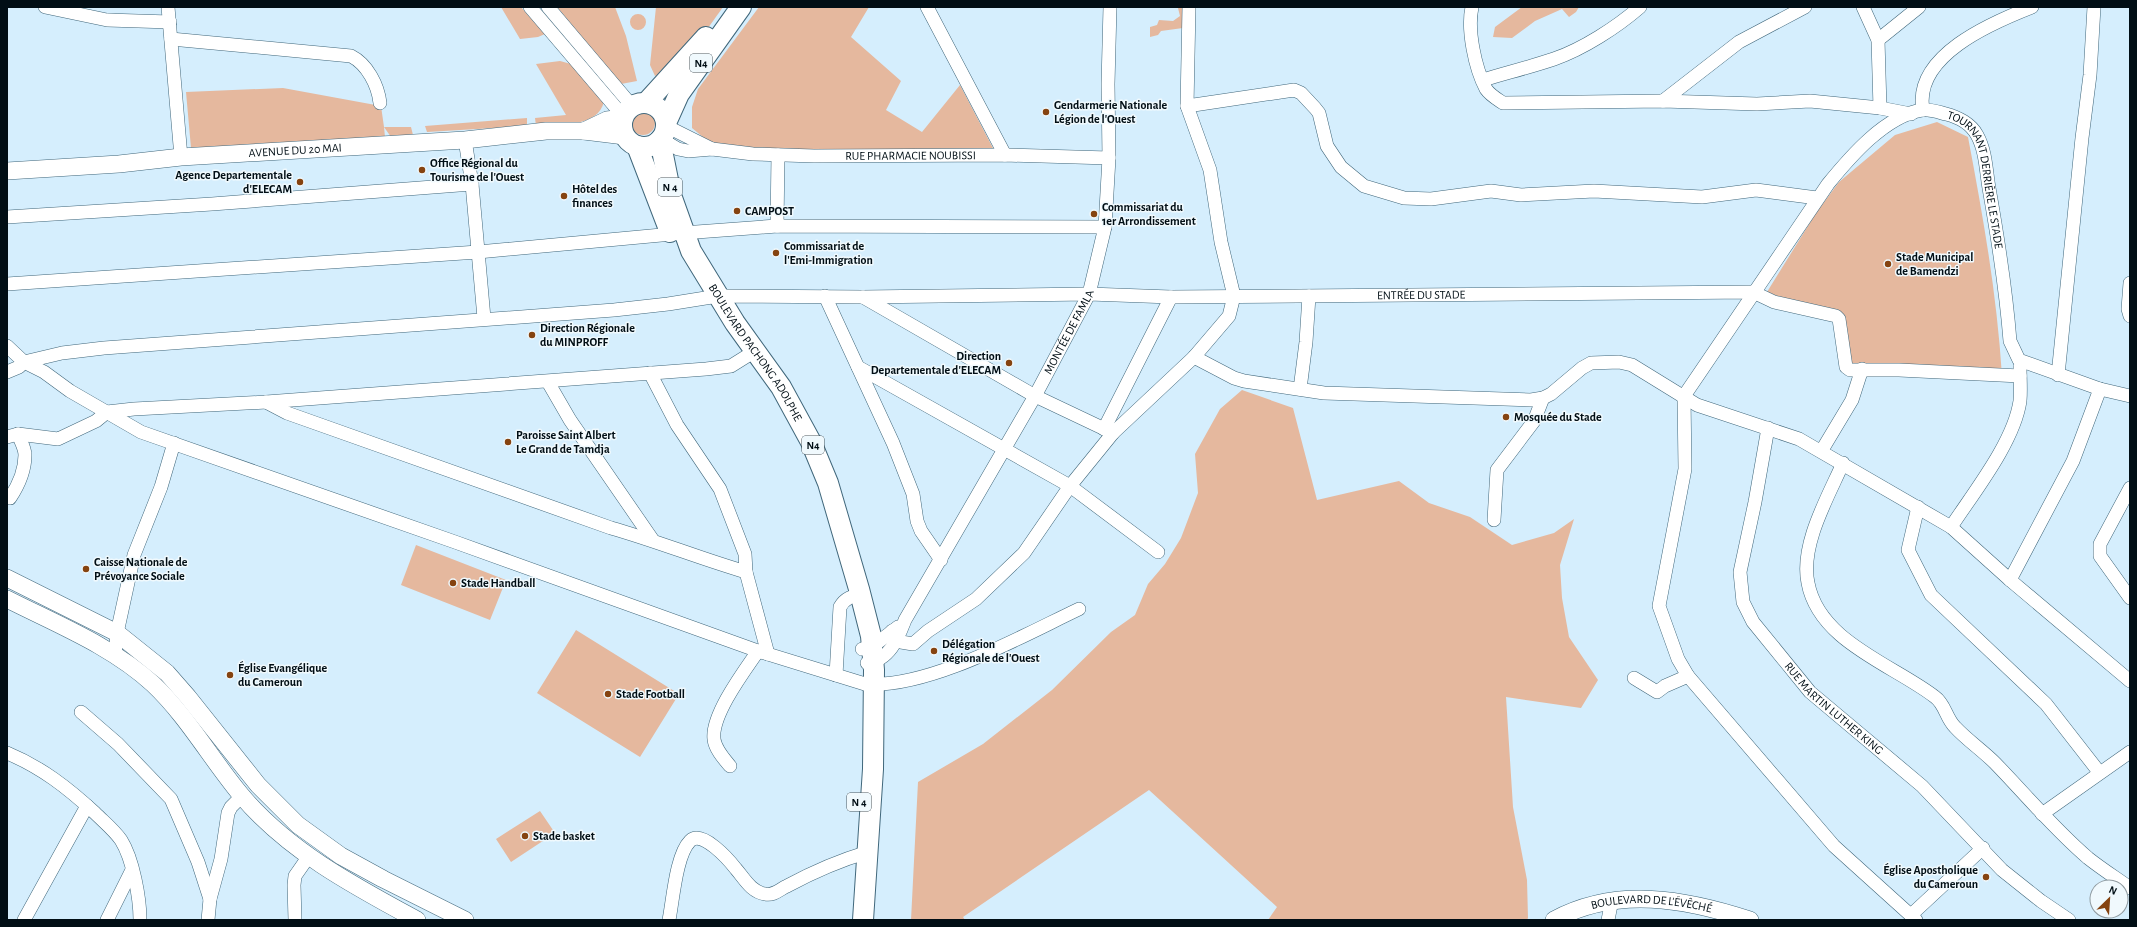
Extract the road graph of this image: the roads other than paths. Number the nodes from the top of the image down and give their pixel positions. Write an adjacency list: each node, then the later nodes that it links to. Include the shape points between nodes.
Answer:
1 (45, 7): 17 (street, via 107,20)
2 (168, 7): 17 (street)
3 (530, 7): 26 (street)
4 (548, 7): 26 (street)
5 (729, 7): 26 (highway, N4)
6 (741, 7): 27 (highway, N4, via 679,94)
7 (927, 7): 30 (street)
8 (1110, 7): 32 (street, MONTÉE DE FAMLA)
9 (1189, 7): 23 (street)
10 (1640, 7): 20 (street, via 1619,24 1570,52)
11 (1805, 7): 21 (street, via 1739,42)
12 (1863, 7): 19 (street)
13 (1919, 7): 19 (street)
14 (2032, 7): 25 (street, via 1958,43 1928,78 1922,89)
15 (2094, 7): 62 (street, via 2090,75)
16 (1470, 8): 20 (street, TOURNANT DERRIÈRE LE STADE, via 1472,42)
17 (170, 22): 18 (street)
18 (171, 39): 22 (street, via 351,56 364,66 378,92); 31 (street)
19 (1878, 40): 24 (street)
20 (1483, 80): 21 (street, TOURNANT DERRIÈRE LE STADE, via 1487,90 1503,103)
21 (1663, 101): 24 (street, TOURNANT DERRIÈRE LE STADE, via 1721,104 1810,100)
22 (380, 103)
23 (1187, 106): 35 (street, via 1294,90 1301,93 1315,108 1326,146 1341,167 1364,186 1417,200 1491,191 1521,195 1594,191 1702,197 1756,190); 46 (street, via 1210,170 1221,242)
24 (1880, 108): 25 (street, TOURNANT DERRIÈRE LE STADE)
25 (1917, 112): 35 (street, via 1895,121 1859,150); 56 (street, TOURNANT DERRIÈRE LE STADE, via 1950,115 1961,120 1970,126 1982,144 2010,341)
26 (631, 121): 27 (highway, via 652,146); 27 (highway, via 652,104 662,112); 28 (main road, AVENUE DU 20 MAI, via 607,120 584,131 546,131); 39 (highway, N 4)
27 (663, 132): 29 (street, RUE PHARMACIE NOUBISSI, via 678,149 712,149); 39 (highway, N 4)
28 (465, 140): 31 (main road, AVENUE DU 20 MAI); 34 (street)
29 (778, 155): 30 (street, RUE PHARMACIE NOUBISSI); 37 (street)
30 (1005, 156): 32 (street, RUE PHARMACIE NOUBISSI)
31 (181, 157): 33 (main road, AVENUE DU 20 MAI)
32 (1109, 158): 38 (street, MONTÉE DE FAMLA)
33 (7, 172)
34 (472, 184): 36 (street); 40 (street)
35 (1818, 198): 43 (street)
36 (7, 217)
37 (777, 226): 38 (street); 39 (street)
38 (1104, 227): 44 (street, MONTÉE DE FAMLA)
39 (677, 233): 40 (street); 48 (highway, BOULEVARD PACHONG ADOLPHE / N4, via 691,251)
40 (478, 252): 42 (street); 52 (street)
41 (2130, 283): 51 (street)
42 (7, 284)
43 (1753, 292): 47 (street, ENTRÉE DU STADE); 59 (street, via 1774,302 1833,314 1839,319 1846,367 1850,370); 68 (street)
44 (1089, 294): 49 (street, ENTRÉE DU STADE); 50 (street, ENTRÉE DU STADE); 67 (street, MONTÉE DE FAMLA)
45 (825, 296): 48 (street, ENTRÉE DU STADE); 49 (street, ENTRÉE DU STADE); 58 (street)
46 (1234, 296): 47 (street, ENTRÉE DU STADE); 50 (street, ENTRÉE DU STADE); 55 (street, via 1229,316)
47 (1309, 296): 65 (street)
48 (711, 297): 52 (street, ENTRÉE DU STADE, via 622,309); 54 (highway, BOULEVARD PACHONG ADOLPHE / N4)
49 (863, 297): 67 (street)
50 (1171, 297): 74 (street)
51 (2130, 316)
52 (484, 318): 57 (street, ENTRÉE DU STADE, via 104,348 62,353)
53 (7, 346): 57 (street)
54 (750, 355): 61 (street, via 737,364 722,368); 92 (highway, BOULEVARD PACHONG ADOLPHE / N4, via 793,407 820,462 844,531)
55 (1194, 357): 65 (street, via 1239,380); 74 (street)
56 (2019, 360): 62 (street); 63 (street)
57 (24, 362): 60 (street, ENTRÉE DU STADE); 72 (street)
58 (858, 367): 77 (street); 88 (street, via 910,486 922,531)
59 (1862, 369): 63 (street); 78 (street, via 1852,400)
60 (7, 372)
61 (650, 373): 64 (street); 89 (street, via 677,424 720,489 745,554)
62 (2058, 375): 66 (street)
63 (2020, 376): 85 (street, via 2020,400 1998,456)
64 (548, 382): 71 (street); 86 (street, via 570,420)
65 (1300, 389): 70 (street, via 1492,399)
66 (2100, 389): 69 (street); 91 (street, via 2072,461)
67 (1035, 396): 74 (street); 77 (street, MONTÉE DE FAMLA)
68 (1684, 396): 70 (street, via 1632,365 1603,361 1582,368); 73 (street, via 1704,408); 102 (street, via 1685,469 1659,606 1678,659)
69 (2130, 396)
70 (1543, 398): 84 (street, via 1534,421 1497,470)
71 (266, 402): 72 (street, via 185,405); 86 (street, via 287,412 604,526)
72 (107, 412): 75 (street, via 96,421 58,438); 76 (street, via 141,432)
73 (1768, 428): 78 (street, via 1793,436); 114 (street, RUE MARTIN LUTHER KING, via 1756,502 1740,572 1743,602 1748,613 1810,692 1922,786)
74 (1108, 431): 80 (street)
75 (12, 435): 82 (street, via 25,454 16,489 10,498)
76 (174, 444): 96 (street, via 161,487 134,555); 98 (street)
77 (1004, 449): 80 (street); 88 (street, MONTÉE DE FAMLA)
78 (1822, 450): 79 (street)
79 (1843, 463): 83 (street); 113 (street, via 1814,531 1807,563 1808,583 1823,616 1852,645 1940,700 1954,726 1995,763)
80 (1070, 486): 87 (street); 97 (street, via 1029,547 976,599 913,644 908,644)
81 (2130, 488): 93 (street, via 2099,550 2100,556)
82 (7, 497)
83 (1918, 507): 85 (street); 110 (street, via 1908,550 1931,595 2046,704)
84 (1494, 520)
85 (1951, 527): 91 (street)
86 (652, 539): 89 (street, via 714,563)
87 (1158, 552)
88 (941, 560): 97 (street, MONTÉE DE FAMLA)
89 (746, 572): 98 (street)
90 (7, 578): 96 (main road)
91 (2010, 580): 104 (street)
92 (856, 596): 100 (highway, BOULEVARD PACHONG ADOLPHE / N4); 101 (street, via 845,600 840,607)
93 (2130, 598)
94 (7, 599): 99 (main road)
95 (1079, 609): 105 (street, via 958,664 911,679)
96 (117, 633): 99 (street); 129 (main road, via 167,673 258,785 298,825 341,856)
97 (895, 635): 100 (street, MONTÉE DE FAMLA, via 888,652)
98 (763, 653): 101 (street); 109 (street, via 742,671 716,727 714,739)
99 (115, 655): 111 (main road, via 153,684 172,704)
100 (868, 655): 105 (highway, BOULEVARD PACHONG ADOLPHE / N4)
101 (836, 675): 105 (street)
102 (1688, 676): 103 (street, via 1657,692); 122 (street, via 1834,846)
103 (1634, 678)
104 (2130, 681)
105 (870, 684): 115 (highway, N 4, via 873,769)
106 (81, 712): 119 (street, via 118,744 170,799 198,862)
107 (2130, 752): 110 (street)
108 (7, 753): 112 (street, via 54,778)
109 (730, 766)
110 (2099, 772): 113 (street)
111 (242, 796): 116 (main road, via 260,816); 119 (street, via 228,813 221,860)
112 (87, 806): 117 (street, via 121,840); 123 (street)
113 (2042, 814): 118 (street, via 2088,858)
114 (1983, 848): 122 (street); 136 (street, RUE MARTIN LUTHER KING, via 2016,882)
115 (863, 854): 130 (street, via 792,883 773,894 765,894 746,882 706,840 690,840 682,855); 131 (highway, N 4); 132 (highway, N 4)
116 (309, 856): 127 (street, via 295,876); 128 (main road, via 331,872)
117 (132, 870): 124 (street); 125 (street, via 140,907)
118 (2130, 888)
119 (210, 899): 126 (street)
120 (1612, 900): 121 (main road, BOULEVARD DE L'ÉVÊCHÉ, via 1655,898); 133 (main road, BOULEVARD DE L'ÉVÊCHÉ, via 1591,905); 134 (street)
121 (1721, 915): 135 (main road, BOULEVARD DE L'ÉVÊCHÉ)
122 (1913, 918)
123 (24, 920)
124 (107, 920)
125 (140, 920)
126 (208, 920)
127 (296, 920)
128 (417, 920)
129 (465, 920)
130 (669, 920)
131 (852, 920)
132 (863, 920)
133 (1554, 920)
134 (1608, 920)
135 (1750, 920)
136 (2069, 920)

